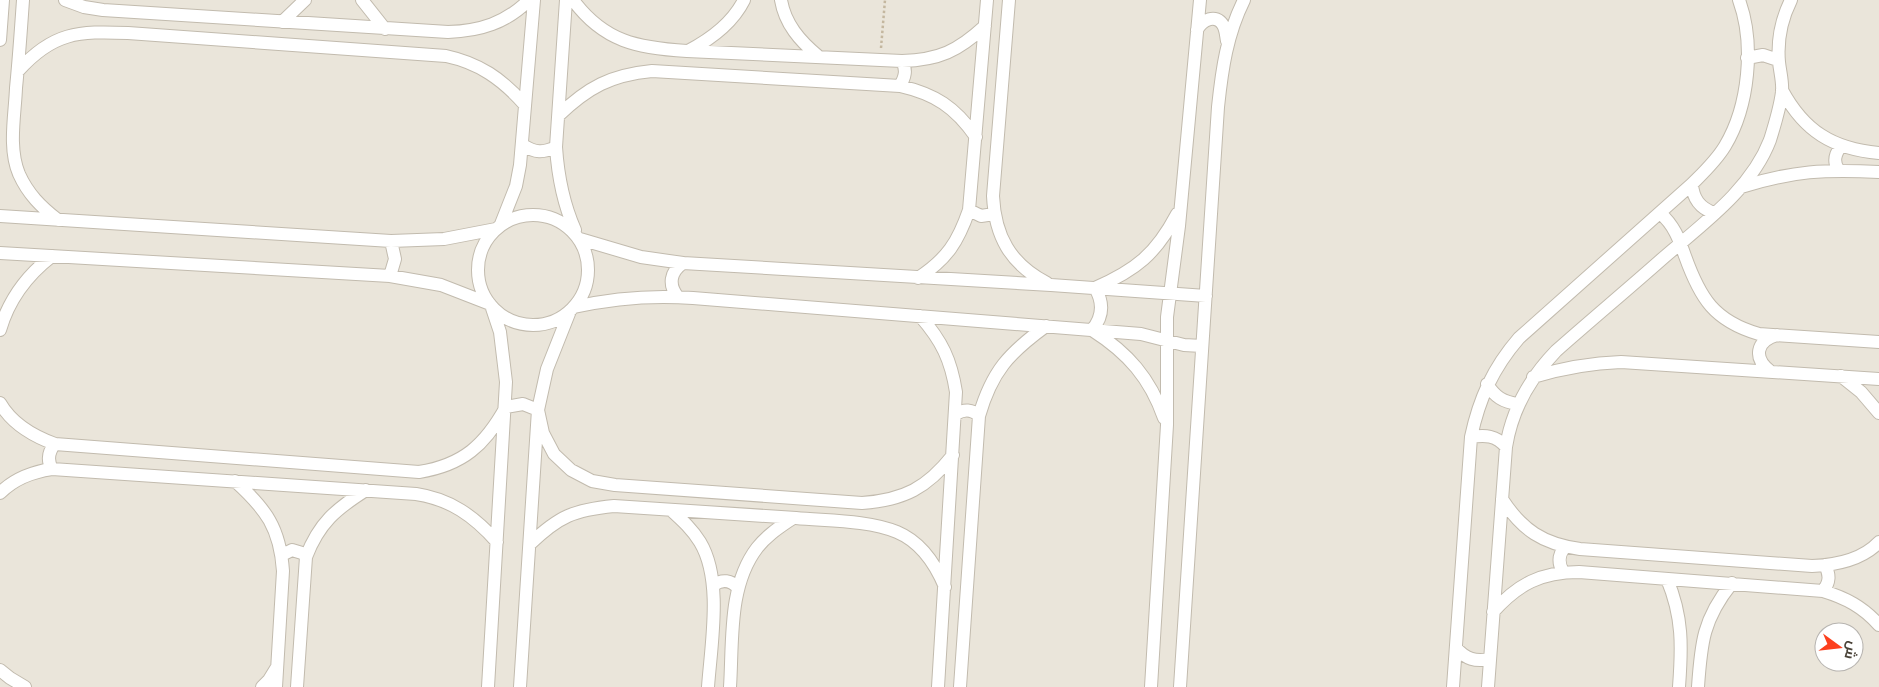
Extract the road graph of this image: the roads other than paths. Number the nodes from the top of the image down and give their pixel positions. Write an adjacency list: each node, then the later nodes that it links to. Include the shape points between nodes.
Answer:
1 (3, 0): 25 (street)
2 (23, 0): 34 (street)
3 (65, 0): 18 (street, via 84,7)
4 (305, 0): 19 (street)
5 (362, 0): 21 (street)
6 (529, 0): 22 (street, via 504,20 486,27 457,32)
7 (534, 0): 38 (street)
8 (566, 0): 39 (street)
9 (573, 0): 27 (street, via 595,23 613,35)
10 (744, 0): 28 (street, via 726,26 708,41)
11 (781, 0): 30 (street, via 790,26 802,43)
12 (987, 0): 20 (street)
13 (1009, 0): 55 (street, via 992,196)
14 (1200, 0): 23 (street)
15 (1244, 0): 26 (street)
16 (1738, 0): 31 (street, via 1746,34)
17 (1791, 0): 32 (street, via 1778,36)
18 (128, 12): 19 (street); 24 (street, via 123,25)
19 (282, 22): 21 (street)
20 (985, 26): 33 (street, via 956,50 938,57); 42 (street)
21 (385, 29): 22 (street)
22 (406, 30): 29 (street, via 411,42)
23 (1197, 30): 26 (street, via 1204,21 1213,18 1224,26); 51 (street)
24 (128, 33): 29 (street); 34 (street, via 83,33 64,37 38,51)
25 (0, 40)
26 (1227, 44): 70 (street, via 1218,107)
27 (652, 49): 28 (street); 35 (street, via 648,62)
28 (686, 51): 30 (street)
29 (406, 53): 38 (street, via 464,60 498,78)
30 (818, 56): 33 (street)
31 (1747, 58): 32 (street, via 1763,55); 49 (street, via 1746,82 1735,127 1715,160)
32 (1778, 60): 37 (street)
33 (902, 62): 36 (street, via 905,75)
34 (18, 71): 40 (street)
35 (652, 71): 36 (street); 39 (street, via 631,73 591,88)
36 (900, 86): 42 (street, via 936,97 965,121)
37 (1782, 90): 44 (street, via 1800,118 1826,139); 50 (street, via 1769,142)
38 (524, 104): 43 (street)
39 (558, 116): 45 (street)
40 (14, 130): 41 (street); 57 (street, via 14,153 19,173 42,208)
41 (0, 132)
42 (976, 137): 52 (street)
43 (523, 145): 45 (street, via 539,152); 58 (street, via 516,186)
44 (1841, 146): 46 (street); 47 (street, via 1835,155)
45 (556, 147): 59 (street, via 561,192)
46 (1879, 153)
47 (1838, 170): 48 (street); 50 (street, via 1789,174)
48 (1879, 172)
49 (1692, 184): 53 (street); 54 (street, via 1692,192 1700,206)
50 (1741, 187): 54 (street)
51 (1181, 207): 68 (street, via 1169,230 1145,259 1119,278); 69 (street)
52 (969, 210): 55 (street, via 981,216); 66 (street, via 951,250)
53 (1660, 213): 61 (street, via 1672,226); 86 (street, via 1519,338)
54 (1714, 213): 61 (street)
55 (994, 214): 67 (street, via 999,232 1014,257 1034,276)
56 (0, 216): 57 (street)
57 (58, 220): 60 (street)
58 (498, 226): 59 (street, via 527,214 541,214 567,225); 60 (street, via 444,239); 72 (street, via 487,239 478,265 480,286)
59 (578, 237): 64 (street, via 641,257); 73 (street, via 589,267 585,288)
60 (391, 241): 65 (street, via 395,259)
61 (1680, 243): 78 (street, via 1700,294 1711,308 1741,328); 84 (street, via 1556,351)
62 (0, 253): 63 (street)
63 (52, 256): 65 (street); 76 (street, via 23,283 12,299)
64 (683, 263): 66 (street); 71 (street, via 673,272 671,279)
65 (390, 276): 72 (street, via 441,285)
66 (918, 278): 67 (street)
67 (1051, 285): 68 (street)
68 (1095, 288): 69 (street); 77 (street, via 1102,305 1098,323)
69 (1170, 294): 70 (street); 79 (street)
70 (1206, 296): 81 (street)
71 (678, 297): 73 (street, via 615,299); 74 (street)
72 (491, 306): 73 (street, via 504,317 531,326 558,319); 89 (street, via 504,356)
73 (572, 309): 90 (street, via 547,369)
74 (920, 316): 75 (street); 92 (street, via 946,351 956,392)
75 (1046, 326): 77 (street); 93 (street, via 1010,356 996,374)
76 (0, 330)
77 (1092, 330): 79 (street, via 1141,334); 94 (street, via 1132,361 1159,402)
78 (1777, 335): 80 (street); 82 (street, via 1762,343 1759,350 1759,359)
79 (1167, 340): 81 (street); 94 (street)
80 (1879, 342)
81 (1202, 346): 145 (street)
82 (1770, 371): 83 (street); 84 (street, via 1622,362 1562,368)
83 (1841, 376): 85 (street); 91 (street)
84 (1533, 377): 88 (street)
85 (1879, 379)
86 (1487, 384): 88 (street, via 1499,399); 95 (street)
87 (0, 403): 96 (street, via 25,430)
88 (1518, 404): 97 (street)
89 (506, 406): 90 (street, via 523,404); 100 (street, via 496,425 469,454 452,464); 112 (street)
90 (538, 410): 102 (street, via 543,433 554,454 571,470 592,481); 114 (street)
91 (1879, 413)
92 (956, 414): 93 (street, via 966,410); 98 (street)
93 (979, 416): 143 (street)
94 (1167, 426): 144 (street)
95 (1471, 437): 97 (street, via 1492,436); 129 (street)
96 (55, 444): 99 (street, via 48,459); 100 (street)
97 (1506, 447): 106 (street)
98 (953, 455): 107 (street, via 940,472 904,496 883,502); 123 (street)
99 (52, 469): 101 (street); 104 (street, via 21,477)
100 (419, 472): 105 (street, via 424,482)
101 (235, 481): 103 (street); 116 (street, via 262,507 278,538)
102 (615, 484): 107 (street); 108 (street, via 610,498)
103 (366, 490): 105 (street); 117 (street, via 321,526)
104 (0, 493)
105 (416, 494): 112 (street, via 431,496 468,513)
106 (1502, 499): 115 (street, via 1528,530 1545,541); 126 (street)
107 (840, 502): 111 (street, via 842,512)
108 (614, 506): 109 (street); 114 (street, via 568,515)
109 (671, 510): 110 (street); 122 (street, via 701,543)
110 (793, 518): 111 (street); 124 (street, via 758,547 745,566)
111 (838, 521): 123 (street, via 880,526 914,541 938,570)
112 (497, 542): 139 (street)
113 (1879, 542): 118 (street, via 1861,555)
114 (530, 544): 140 (street)
115 (1565, 547): 118 (street); 119 (street, via 1559,562)
116 (282, 555): 117 (street, via 292,550); 132 (street)
117 (306, 557): 138 (street)
118 (1826, 565): 125 (street, via 1829,575)
119 (1563, 572): 120 (street); 126 (street, via 1524,584)
120 (1668, 579): 121 (street); 128 (street, via 1678,612)
121 (1732, 583): 125 (street); 130 (street, via 1711,614)
122 (714, 585): 124 (street, via 727,581); 141 (street)
123 (945, 587): 142 (street)
124 (738, 588): 134 (street)
125 (1823, 591): 127 (street, via 1855,603)
126 (1493, 612): 131 (street)
127 (1879, 625)
128 (1682, 647): 130 (street, via 1694,644); 148 (street)
129 (1456, 648): 131 (street, via 1475,661); 146 (street)
130 (1701, 649): 149 (street)
131 (1490, 659): 147 (street)
132 (278, 665): 136 (street); 137 (street)
133 (0, 670): 135 (street)
134 (731, 685)
135 (25, 687)
136 (262, 687)
137 (276, 687)
138 (297, 687)
139 (488, 687)
140 (520, 687)
141 (708, 687)
142 (938, 687)
143 (960, 687)
144 (1150, 687)
145 (1180, 687)
146 (1453, 687)
147 (1488, 687)
148 (1679, 687)
149 (1698, 687)

